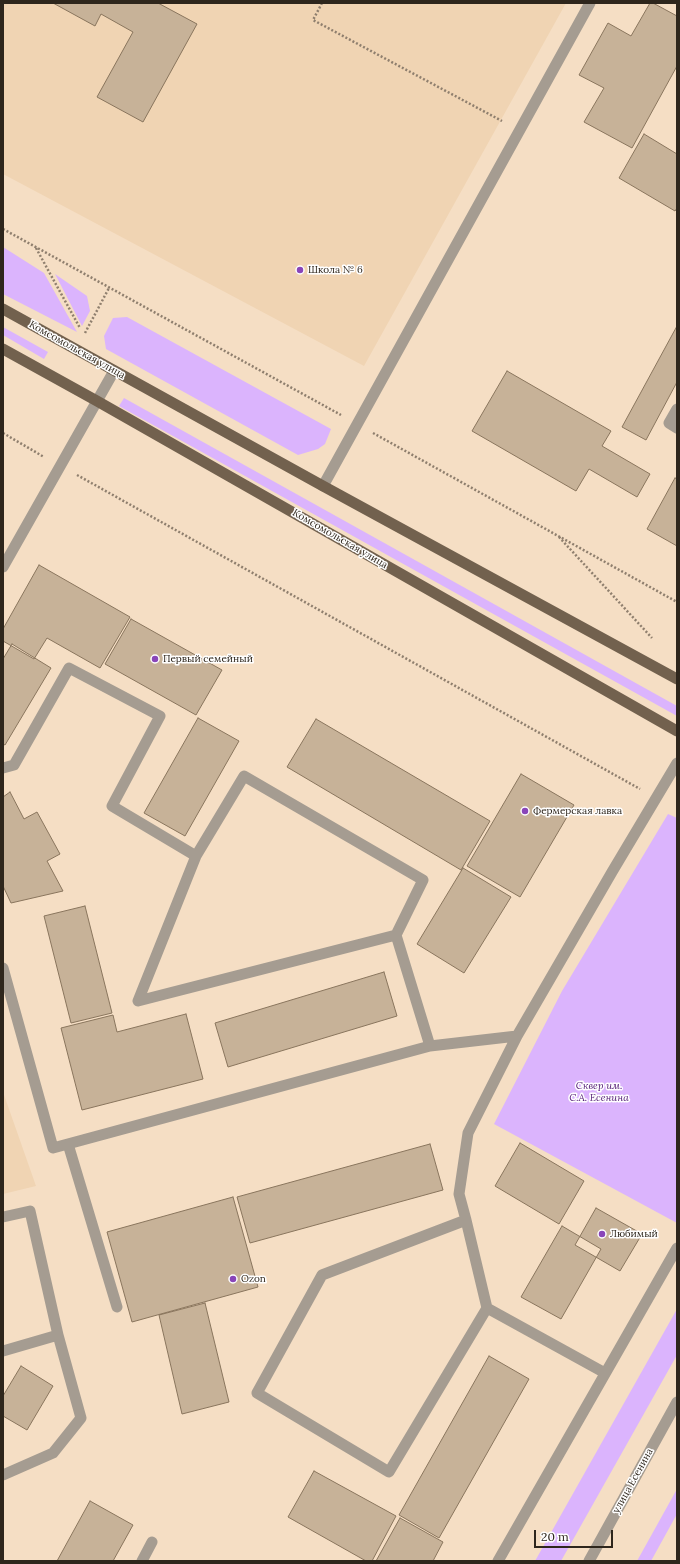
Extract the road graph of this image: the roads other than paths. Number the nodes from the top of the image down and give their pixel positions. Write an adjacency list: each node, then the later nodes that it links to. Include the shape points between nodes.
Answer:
1 (590, 3): 8 (street)
2 (3, 309): 4 (main road, Комсомольская улица)
3 (3, 349): 5 (main road, Комсомольская улица)
4 (114, 371): 5 (street); 8 (main road, Комсомольская улица)
5 (97, 401): 9 (street); 11 (main road, Комсомольская улица)
6 (677, 409): 7 (street, via 669,424)
7 (677, 428)
8 (322, 486): 10 (main road, Комсомольская улица)
9 (3, 567)
10 (677, 679)
11 (677, 731)
12 (677, 763): 17 (street)
13 (3, 768): 14 (street, via 14,765 68,668 160,716 112,806)
14 (196, 856): 15 (street, via 244,776 423,880); 15 (street, via 138,1001)
15 (396, 935): 18 (street)
16 (3, 968): 19 (street, via 53,1148)
17 (517, 1036): 18 (street); 21 (street, via 468,1133 459,1194)
18 (430, 1046): 19 (street)
19 (68, 1144): 23 (street)
20 (3, 1217): 25 (street, via 30,1211)
21 (466, 1220): 24 (street); 24 (street, via 322,1275 257,1393 389,1472)
22 (677, 1248): 27 (street)
23 (117, 1307)
24 (487, 1308): 27 (street)
25 (58, 1335): 26 (street); 29 (street, via 81,1418 53,1453)
26 (3, 1351)
27 (605, 1373): 32 (street)
28 (677, 1402): 33 (street, улица Есенина)
29 (3, 1475)
30 (152, 1542): 31 (street)
31 (142, 1561)
32 (498, 1561)
33 (588, 1561)

